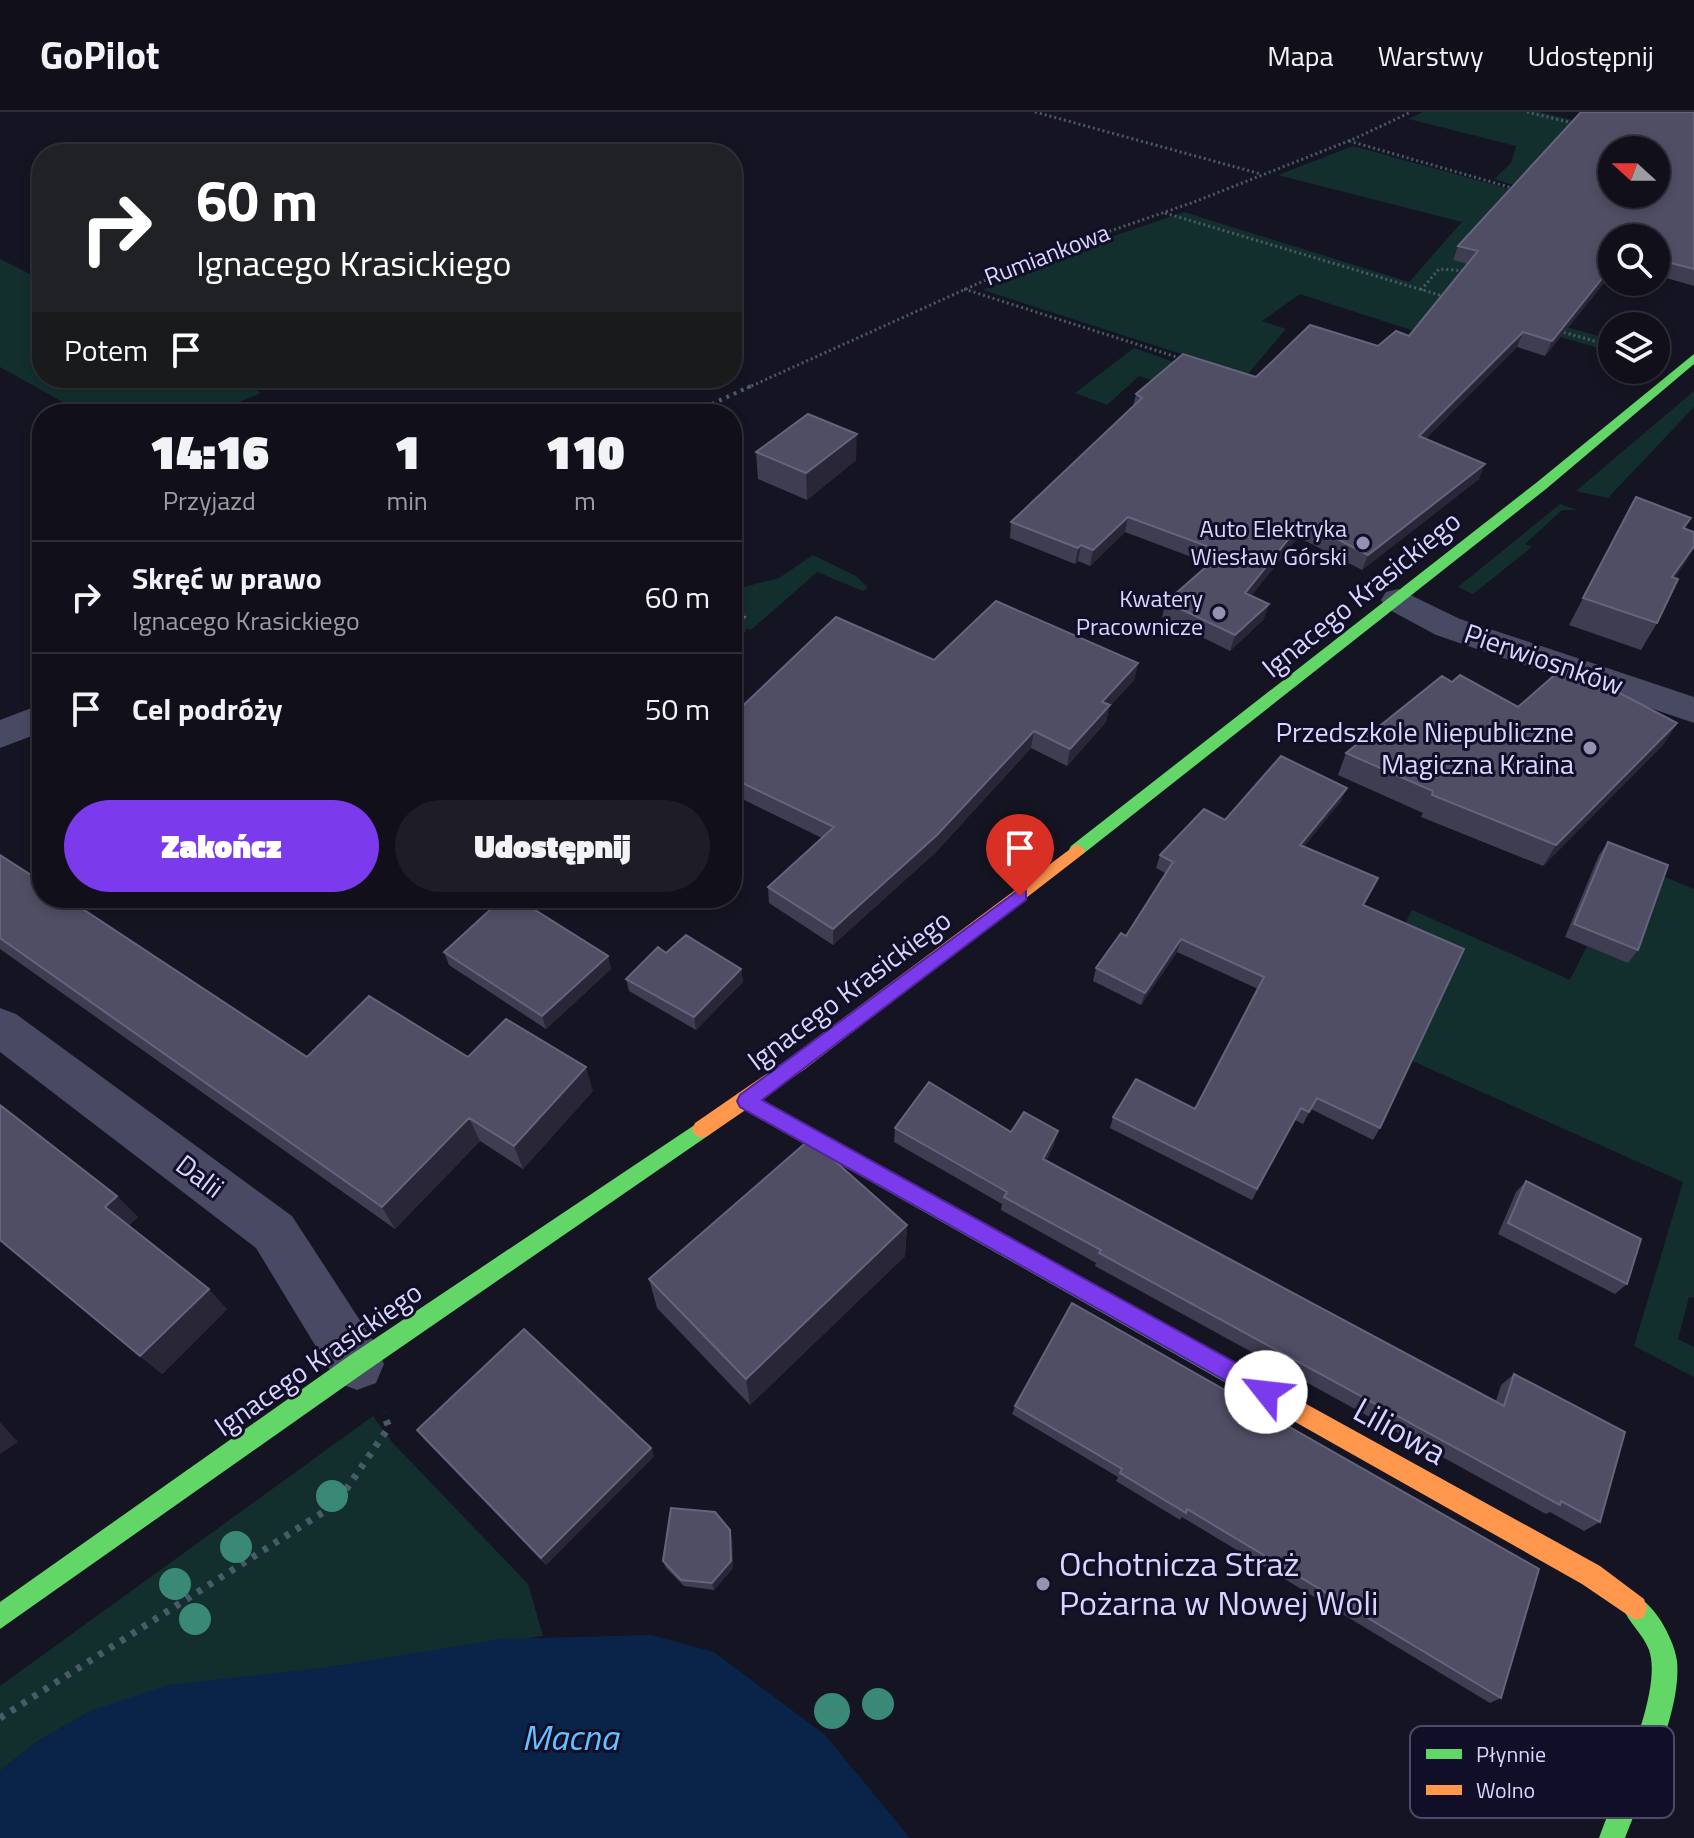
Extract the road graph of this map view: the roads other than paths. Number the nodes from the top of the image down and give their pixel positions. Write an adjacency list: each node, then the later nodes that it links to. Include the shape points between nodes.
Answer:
1 (1694, 358): 2 (street, Ignacego Krasickiego)
2 (1398, 600): 3 (street, Pierwiosnków, via 1448,627); 7 (street, Ignacego Krasickiego)
3 (1694, 710)
4 (32, 721): 5 (street)
5 (0, 735)
6 (0, 1027): 8 (street, Dalii, via 274,1232)
7 (746, 1101): 8 (street, Ignacego Krasickiego); 10 (street, Liliowa, via 1550,1552 1632,1604 1655,1632 1664,1661 1664,1688)
8 (367, 1382): 9 (street, Ignacego Krasickiego)
9 (0, 1617)
10 (1651, 1726)
11 (1619, 1818): 12 (street, Liliowa)
12 (1612, 1838)

